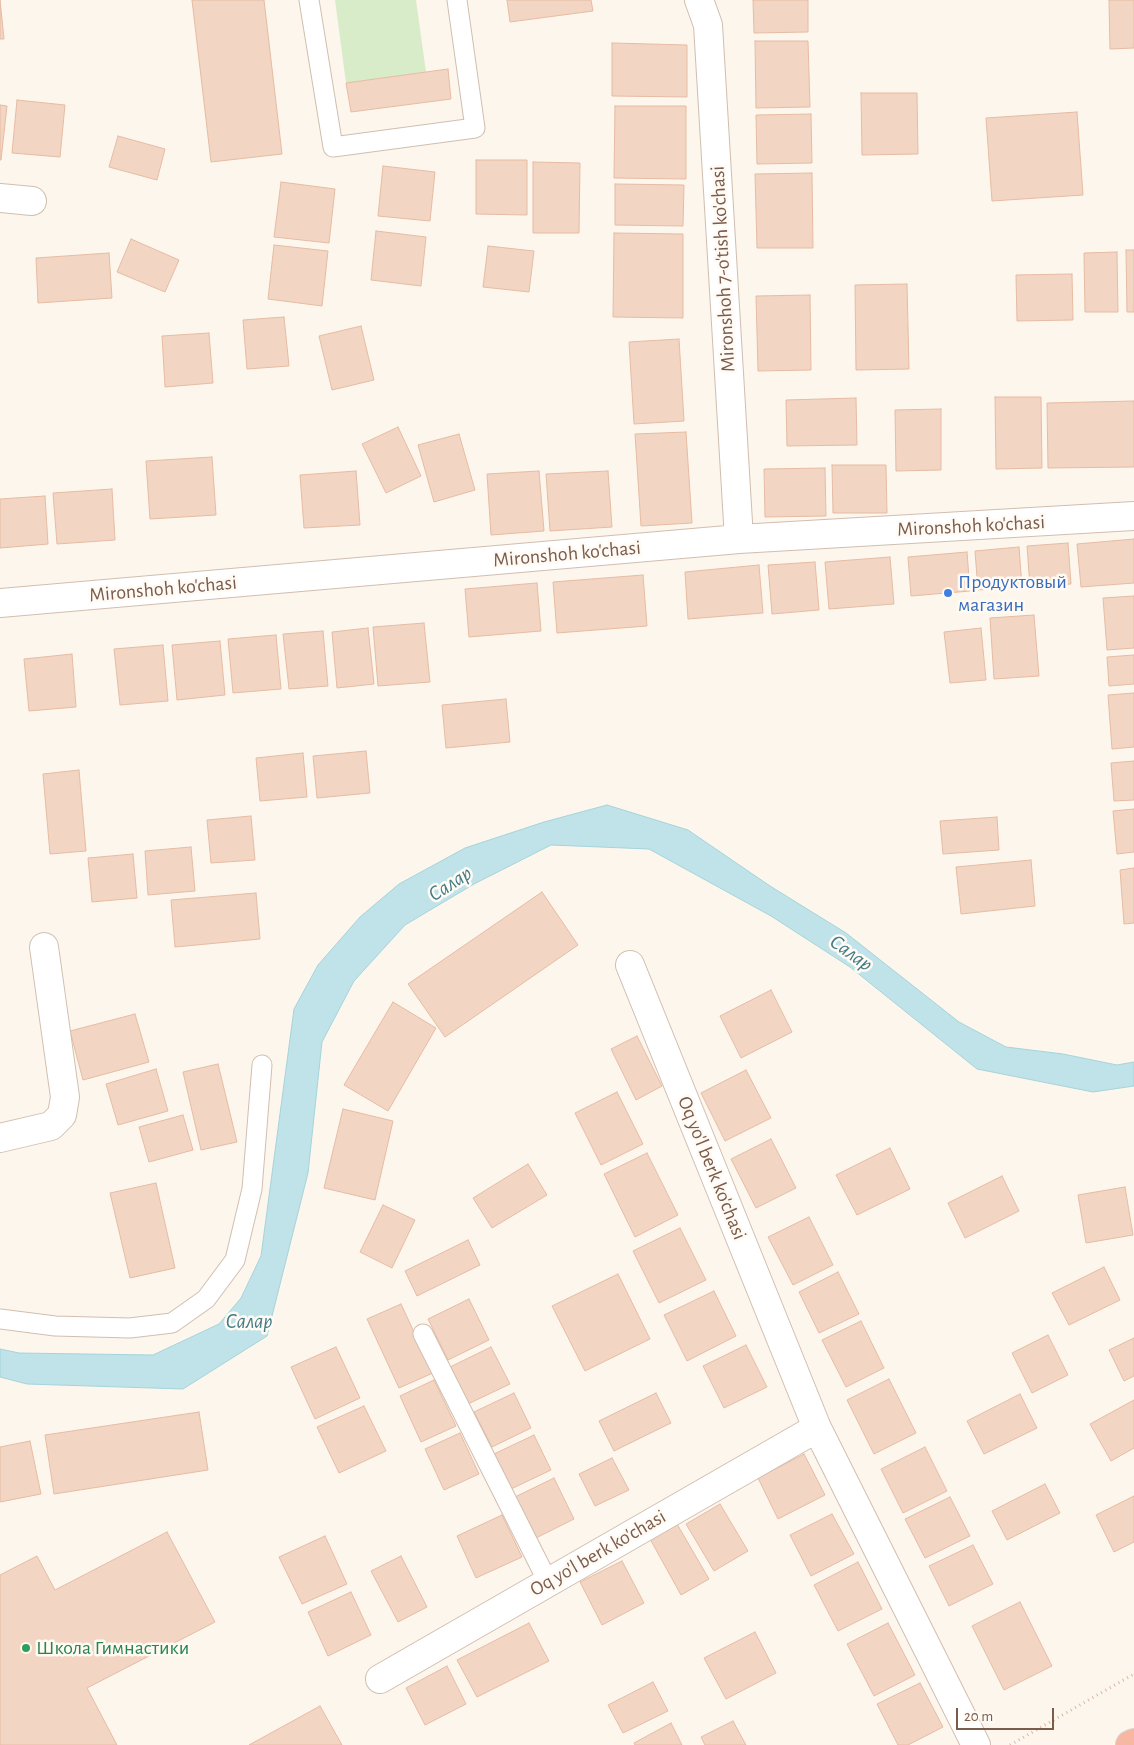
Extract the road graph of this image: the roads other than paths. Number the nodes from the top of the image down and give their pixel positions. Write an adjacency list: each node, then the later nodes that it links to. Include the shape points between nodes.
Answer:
1 (309, 0): 2 (lane, via 333,147 475,128)
2 (457, 0)
3 (699, 0): 7 (street, Mironshoh 7-o'tish ko'chasi, via 708,25)
4 (0, 198): 5 (street)
5 (32, 201)
6 (1134, 516): 7 (street, Mironshoh ko'chasi)
7 (739, 539): 8 (street, Mironshoh ko'chasi)
8 (0, 602)
9 (44, 947): 12 (street, via 65,1097 62,1116 51,1126)
10 (630, 964): 15 (street, Oq yo'l berk ko'chasi)
11 (262, 1065): 13 (lane, via 252,1189 235,1260 206,1299 172,1323 130,1328 55,1326)
12 (0, 1138)
13 (0, 1319)
14 (423, 1334): 16 (lane)
15 (817, 1428): 16 (street, Oq yo'l berk ko'chasi); 19 (street, Oq yo'l berk ko'chasi)
16 (548, 1582): 17 (street, Oq yo'l berk ko'chasi)
17 (380, 1679)
18 (1134, 1743): 20 (highway)
19 (976, 1745)
20 (1130, 1745)

